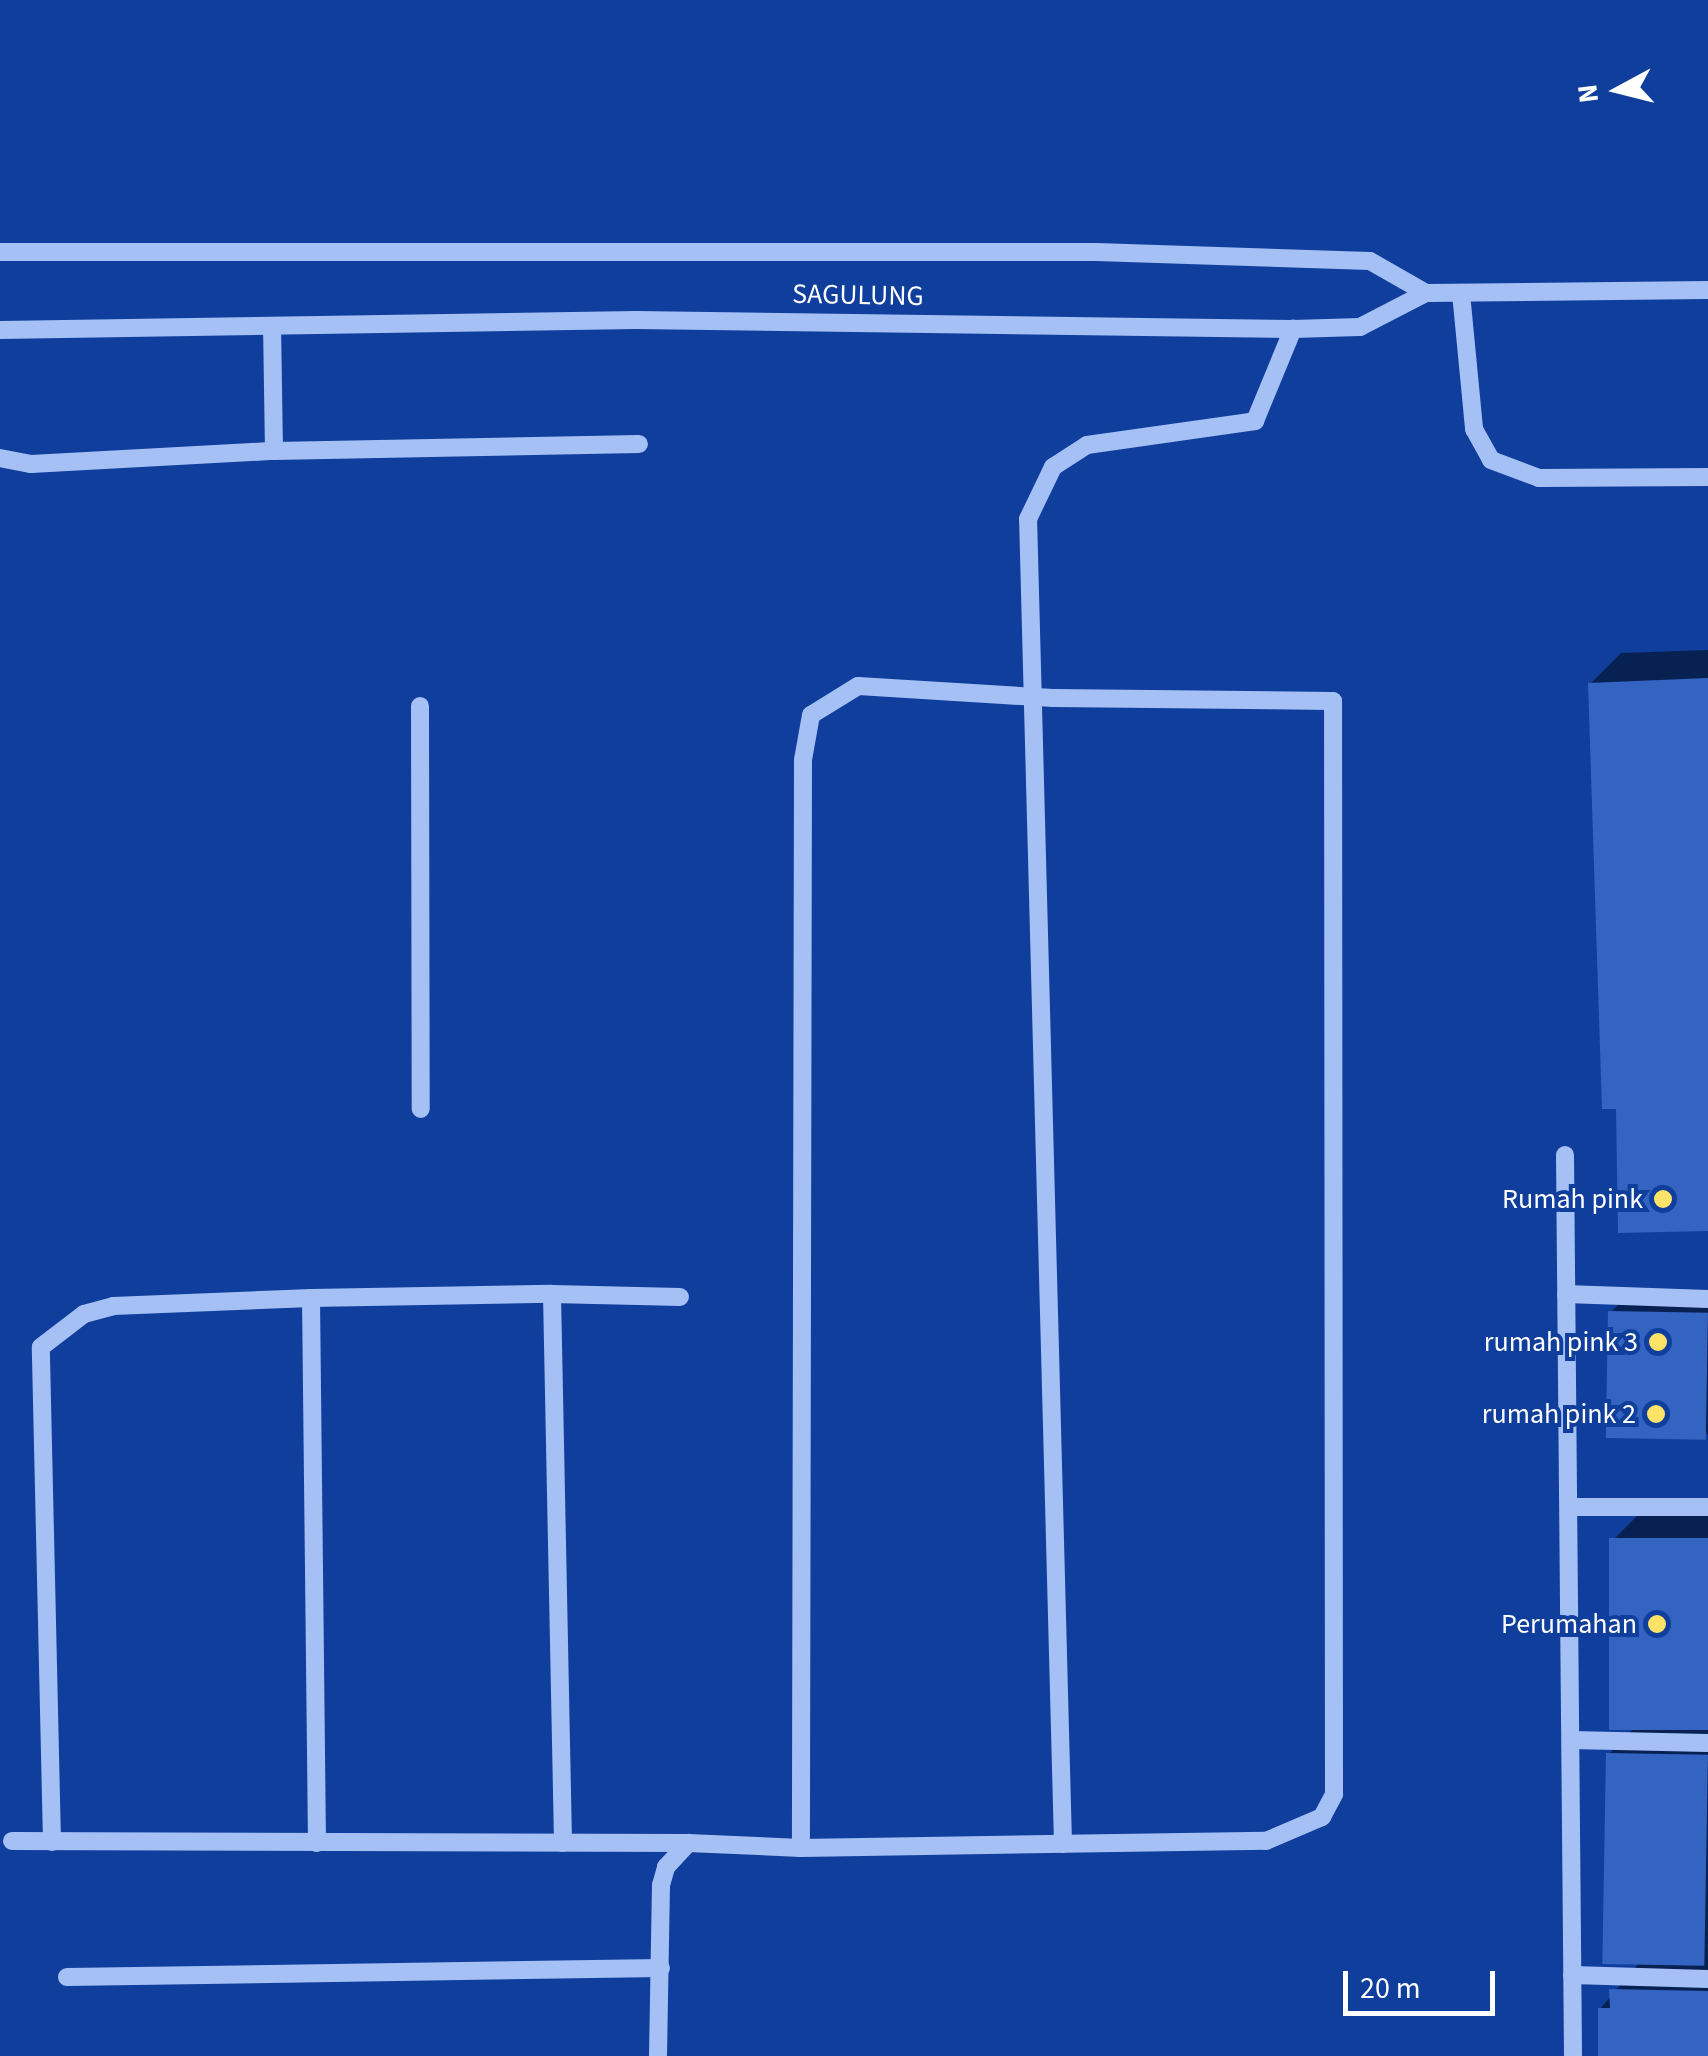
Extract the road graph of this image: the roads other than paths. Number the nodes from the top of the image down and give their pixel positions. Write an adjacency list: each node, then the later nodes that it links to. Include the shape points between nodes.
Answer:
1 (0, 252): 3 (street, via 1116,253 1370,260)
2 (1708, 290): 4 (street, SAGULUNG)
3 (1426, 293): 4 (street, SAGULUNG); 5 (street, SAGULUNG, via 1360,327)
4 (1461, 293): 11 (street, via 1474,429 1491,460 1538,478)
5 (1293, 329): 7 (street, SAGULUNG, via 636,320); 12 (street, via 1255,421 1088,445 1054,466 1028,519)
6 (0, 330): 7 (street, SAGULUNG)
7 (272, 330): 9 (street)
8 (638, 444): 9 (street)
9 (274, 451): 10 (street, via 31,464)
10 (0, 458)
11 (1708, 477)
12 (1036, 696): 30 (street); 30 (street, via 1333,702 1334,1794 1322,1817 1266,1841); 31 (street, via 858,686 812,715 803,760)
13 (420, 706): 14 (street)
14 (421, 1109)
15 (1566, 1154): 17 (street)
16 (552, 1294): 18 (street); 19 (street); 28 (street)
17 (1566, 1294): 20 (street); 21 (street)
18 (680, 1296)
19 (311, 1298): 26 (street, via 114,1306 84,1314 41,1347); 27 (street)
20 (1708, 1298)
21 (1569, 1507): 22 (street); 23 (street)
22 (1708, 1507)
23 (1571, 1740): 24 (street); 33 (street)
24 (1708, 1742)
25 (12, 1842): 26 (street)
26 (52, 1842): 27 (street)
27 (317, 1842): 28 (street)
28 (562, 1843): 29 (street)
29 (688, 1844): 31 (street); 32 (street, via 666,1868 662,1885)
30 (1063, 1844): 31 (street)
31 (801, 1848)
32 (660, 1968): 34 (street); 36 (street)
33 (1572, 1975): 35 (street); 37 (street)
34 (67, 1977)
35 (1708, 1979)
36 (658, 2056)
37 (1573, 2056)

